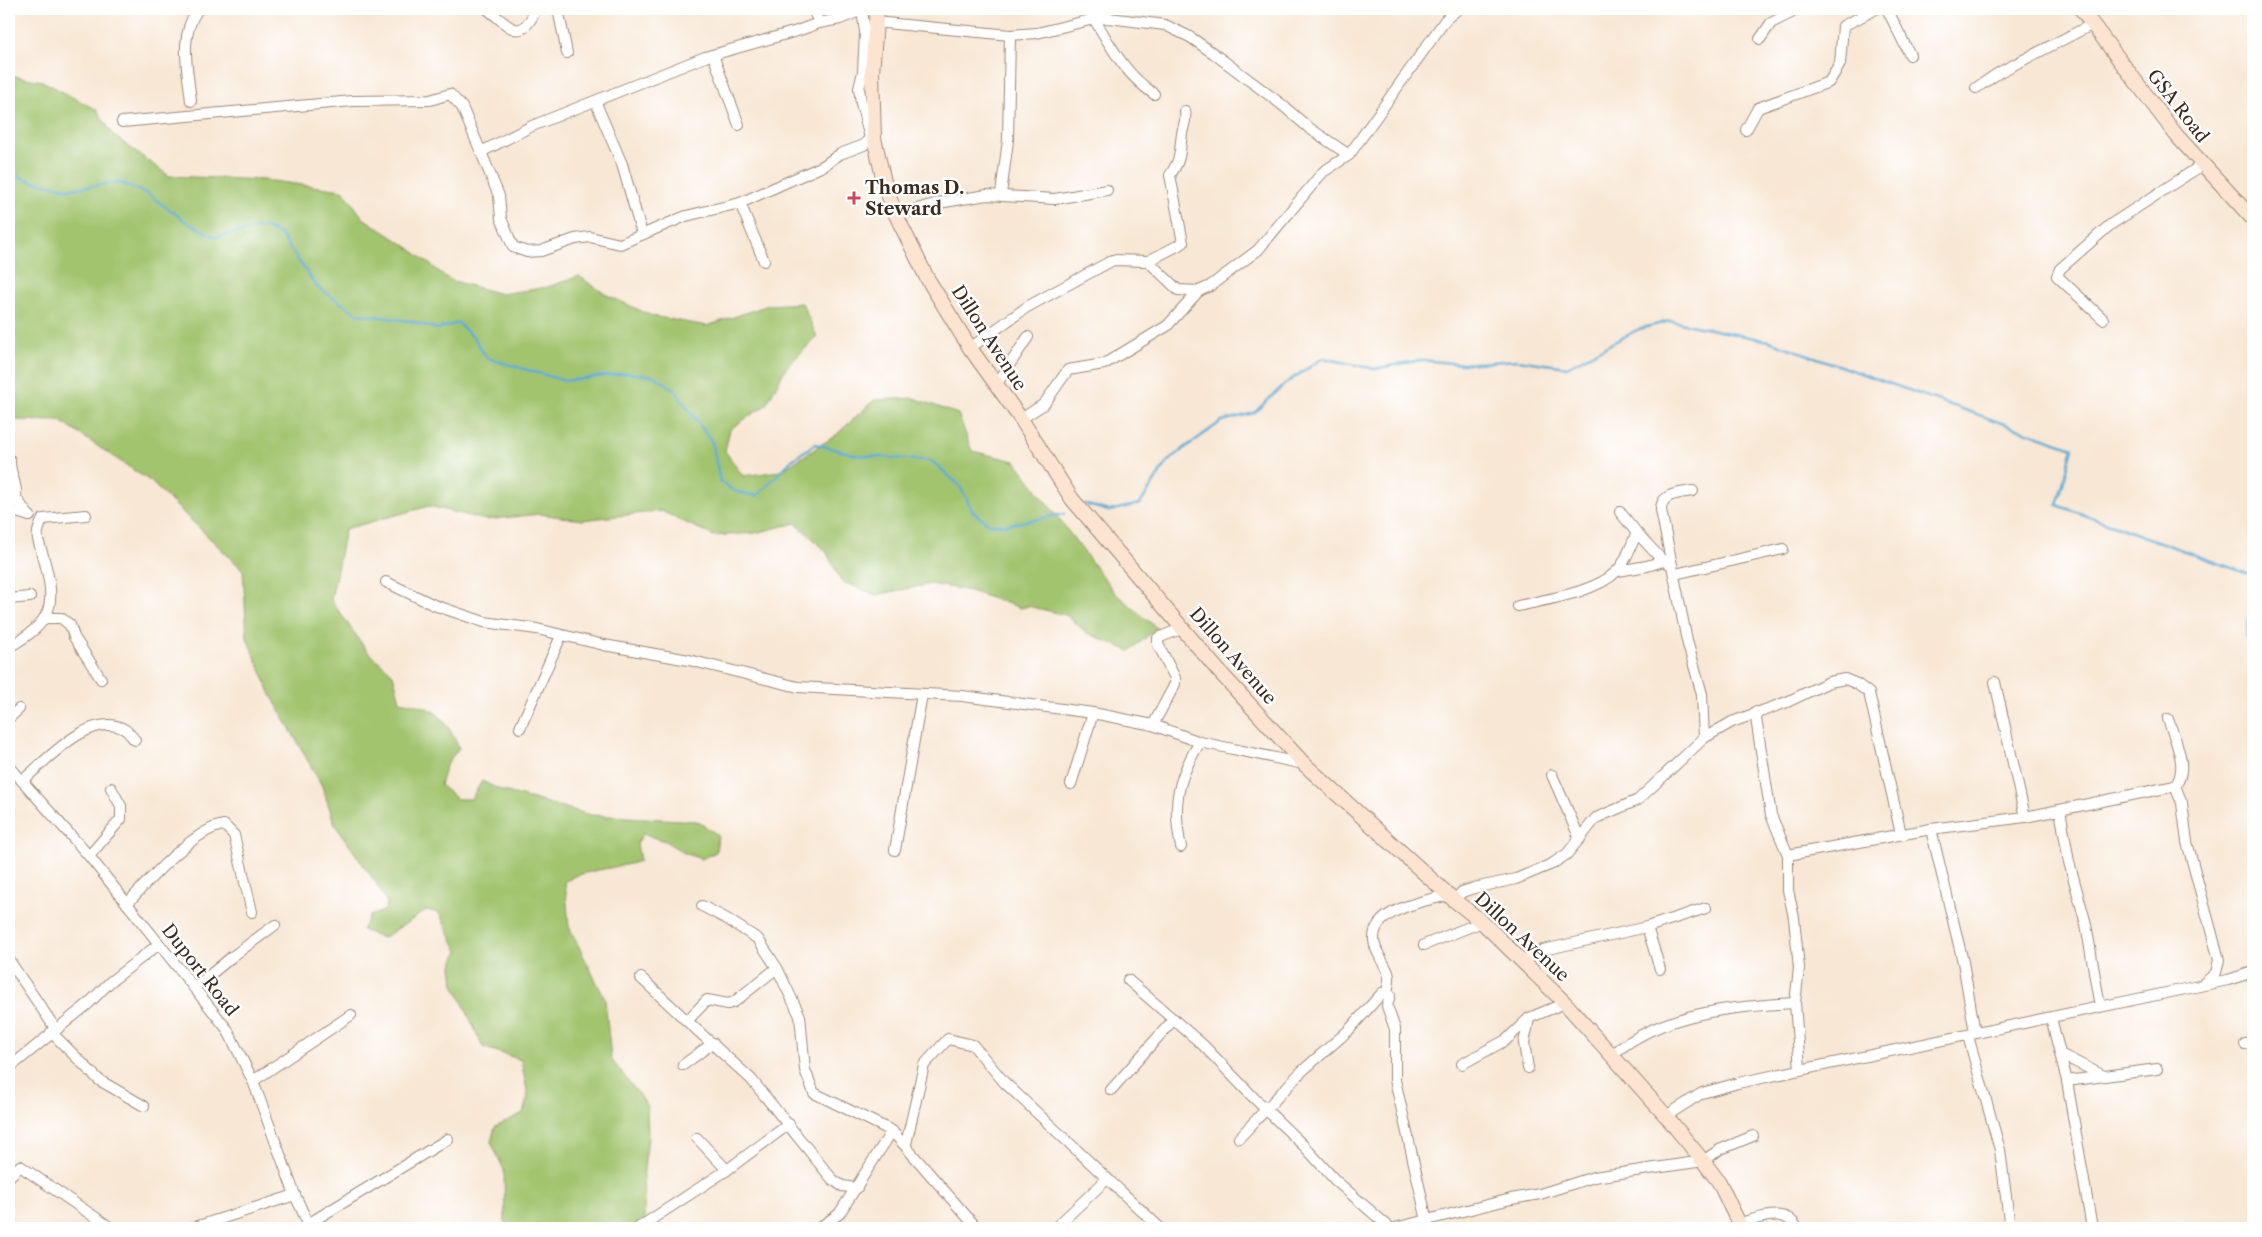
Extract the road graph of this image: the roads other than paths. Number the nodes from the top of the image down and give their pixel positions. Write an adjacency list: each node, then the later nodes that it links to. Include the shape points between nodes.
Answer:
1 (198, 9): 23 (street, via 193,16 184,59)
2 (487, 9): 3 (street, via 508,28 515,29 522,28)
3 (536, 9)
4 (558, 9): 18 (street)
5 (813, 9): 14 (street)
6 (1458, 9): 30 (street, via 1446,19)
7 (1799, 9): 17 (street, via 1771,23)
8 (1876, 9): 28 (street, via 1843,26 1840,64 1829,82 1758,108)
9 (1887, 9): 20 (street)
10 (2081, 9): 15 (street, GSA Road)
11 (862, 10): 12 (street); 14 (street); 34 (street, via 865,32 859,88 870,138 864,145 840,154 823,166)
12 (876, 13): 16 (street); 35 (street, Dillon Avenue, via 872,72 874,138 885,186)
13 (1094, 19): 16 (street, via 1037,33); 22 (street, via 1120,63 1136,82); 30 (street, via 1129,19 1165,25 1190,37)
14 (819, 23): 19 (street)
15 (2093, 24): 21 (street, via 2000,72); 31 (street, GSA Road, via 2160,116)
16 (1010, 35): 33 (street, via 1008,140)
17 (1760, 39)
18 (567, 53)
19 (713, 55): 24 (street); 27 (street)
20 (1910, 55)
21 (1976, 88)
22 (1154, 94)
23 (191, 101)
24 (595, 101): 29 (street, via 532,126); 37 (street, via 622,164)
25 (1185, 111): 39 (street, via 1181,153 1170,175 1183,243)
26 (122, 122): 29 (street, via 352,101 430,100 450,94 462,107)
27 (739, 126)
28 (1746, 130)
29 (481, 152): 37 (street, via 499,196 501,218 513,246 518,250 541,251 590,237 620,244)
30 (1349, 155): 40 (street, via 1323,172 1258,250)
31 (2202, 165): 36 (street, GSA Road); 41 (street, via 2110,225 2060,269 2057,276)
32 (1107, 190): 33 (street, via 1055,199)
33 (1001, 194): 35 (street, via 938,203)
34 (740, 203): 37 (street, via 686,216); 38 (street)
35 (896, 215): 43 (street, Dillon Avenue, via 927,278)
36 (2253, 219)
37 (642, 234)
38 (764, 261)
39 (1148, 262): 40 (street, via 1178,290); 43 (street, via 1113,260 1026,306)
40 (1199, 291): 45 (street, via 1167,326 1104,364 1068,370 1044,404)
41 (2103, 319)
42 (1028, 337): 44 (street)
43 (970, 348): 44 (street, Dillon Avenue)
44 (996, 385): 45 (street, Dillon Avenue)
45 (1021, 419): 62 (street, Dillon Avenue, via 1072,499)
46 (10, 460): 51 (street, via 9,468 17,487 16,498)
47 (1693, 491): 55 (street, via 1673,494 1661,504)
48 (9, 510): 51 (street)
49 (1620, 512): 53 (street)
50 (86, 515): 52 (street)
51 (29, 516): 52 (street)
52 (43, 519): 61 (street, via 37,532 37,542 50,584 50,609)
53 (1637, 533): 55 (street); 56 (street)
54 (1784, 549): 55 (street)
55 (1670, 567): 56 (street, via 1647,566); 75 (street, via 1702,694)
56 (1618, 571): 60 (street, via 1579,591)
57 (386, 582): 63 (street, via 434,605 484,622 537,629)
58 (30, 597): 59 (street)
59 (9, 598)
60 (1518, 606)
61 (46, 618): 64 (street); 65 (street, via 61,618 70,625 74,637)
62 (1183, 628): 73 (street, via 1158,638 1175,678); 78 (street, Dillon Avenue)
63 (561, 636): 67 (street, via 723,668 798,687); 74 (street)
64 (9, 647)
65 (101, 679)
66 (1995, 682): 86 (street)
67 (922, 694): 70 (street, via 962,696); 91 (street)
68 (20, 709): 71 (street)
69 (1755, 712): 75 (street); 88 (street, via 1787,702 1829,682 1845,679 1869,693); 92 (street, via 1772,815)
70 (1093, 714): 73 (street); 82 (street)
71 (9, 718)
72 (2168, 719): 83 (street, via 2181,763)
73 (1153, 725): 77 (street)
74 (520, 728)
75 (1704, 738): 89 (street, via 1638,800 1596,818)
76 (135, 740): 81 (street, via 124,729 108,726 91,729 67,742)
77 (1200, 742): 78 (street); 90 (street, via 1182,774 1176,806)
78 (1304, 764): 94 (street, Dillon Avenue)
79 (9, 766): 81 (street, Duport Road)
80 (1552, 775): 89 (street)
81 (22, 782): 93 (street, Duport Road)
82 (1071, 784)
83 (2175, 786): 85 (street); 111 (street, via 2182,803 2187,842 2219,960 2216,972)
84 (111, 788): 93 (street, via 121,806 121,819)
85 (2060, 810): 86 (street); 116 (street, via 2069,862 2086,924)
86 (2025, 817): 87 (street)
87 (1931, 829): 88 (street); 123 (street, via 1963,962)
88 (1902, 834): 92 (street)
89 (1580, 839): 94 (street, via 1567,854 1546,867)
90 (1181, 847)
91 (896, 850)
92 (1788, 855): 115 (street, via 1788,890 1799,968)
93 (89, 856): 95 (street, Duport Road)
94 (1451, 898): 99 (street, Dillon Avenue); 113 (street, via 1402,906 1378,924 1375,935 1377,952 1390,978)
95 (127, 904): 98 (street, via 176,854 199,836 224,825 234,835); 102 (street, Duport Road)
96 (702, 906): 106 (street, via 758,939)
97 (1706, 908): 101 (street)
98 (252, 912)
99 (1482, 922): 103 (street); 105 (street, Dillon Avenue)
100 (275, 925): 112 (street)
101 (1647, 927): 105 (street, via 1542,950); 107 (street)
102 (159, 944): 112 (street, Duport Road); 122 (street)
103 (1424, 945)
104 (9, 960): 122 (street)
105 (1522, 962): 114 (street, Dillon Avenue)
106 (777, 968): 121 (street, via 734,1002 708,1000); 141 (street, via 800,1016 805,1070 814,1093)
107 (1660, 969)
108 (2253, 972): 111 (street)
109 (640, 978): 121 (street)
110 (1128, 980): 120 (street)
111 (2200, 986): 116 (street)
112 (194, 988): 134 (street, Duport Road, via 226,1029)
113 (1387, 992): 138 (street, via 1382,993 1348,1032 1301,1072); 154 (street, via 1390,995 1387,1006 1395,1029 1394,1080)
114 (1565, 1002): 118 (street); 126 (street, Dillon Avenue)
115 (1795, 1002): 126 (street, via 1751,1005 1685,1017 1629,1041); 131 (street)
116 (2100, 1007): 119 (street)
117 (351, 1015): 134 (street)
118 (1529, 1018): 128 (street, via 1506,1040); 130 (street, via 1524,1043)
119 (2051, 1018): 123 (street); 125 (street)
120 (1174, 1019): 136 (street); 138 (street)
121 (687, 1020): 124 (street)
122 (53, 1030): 129 (street); 137 (street, via 99,1080)
123 (1972, 1034): 131 (street); 168 (street, via 1999,1144)
124 (713, 1043): 127 (street); 140 (street)
125 (2060, 1054): 133 (street); 135 (street)
126 (1612, 1055): 139 (street, Dillon Avenue)
127 (683, 1064)
128 (1462, 1064)
129 (9, 1068)
130 (1528, 1068)
131 (1800, 1069): 139 (street, via 1702,1092)
132 (2157, 1069): 133 (street)
133 (2105, 1076): 135 (street)
134 (254, 1081): 152 (street, Duport Road)
135 (2067, 1081): 169 (street)
136 (1112, 1090)
137 (144, 1106)
138 (1267, 1110): 144 (street); 165 (street, via 1335,1180)
139 (1666, 1116): 147 (street, Dillon Avenue)
140 (789, 1124): 148 (street); 151 (street, via 832,1180 842,1186)
141 (892, 1131): 146 (street); 151 (street)
142 (1753, 1136): 147 (street)
143 (697, 1138): 148 (street)
144 (1239, 1138)
145 (448, 1139): 155 (street)
146 (906, 1144): 150 (street, via 924,1065 948,1039 958,1040 973,1045 1004,1082); 162 (street)
147 (1702, 1161): 154 (street, via 1594,1177 1540,1194); 156 (street, Dillon Avenue, via 1719,1182)
148 (727, 1170): 159 (street)
149 (9, 1177): 157 (street, via 20,1166)
150 (1107, 1179): 163 (street); 164 (street)
151 (857, 1188): 153 (street)
152 (294, 1195): 155 (street, Duport Road); 158 (street)
153 (839, 1214): 160 (street); 161 (street)
154 (1427, 1221): 166 (street)
155 (309, 1226)
156 (1740, 1226): 167 (street, via 1781,1215 1792,1220)
157 (111, 1228)
158 (192, 1228)
159 (638, 1228)
160 (819, 1228)
161 (835, 1228)
162 (977, 1228)
163 (1055, 1228)
164 (1160, 1228)
165 (1390, 1228)
166 (1396, 1228)
167 (1797, 1228)
168 (2010, 1228)
169 (2092, 1228)

